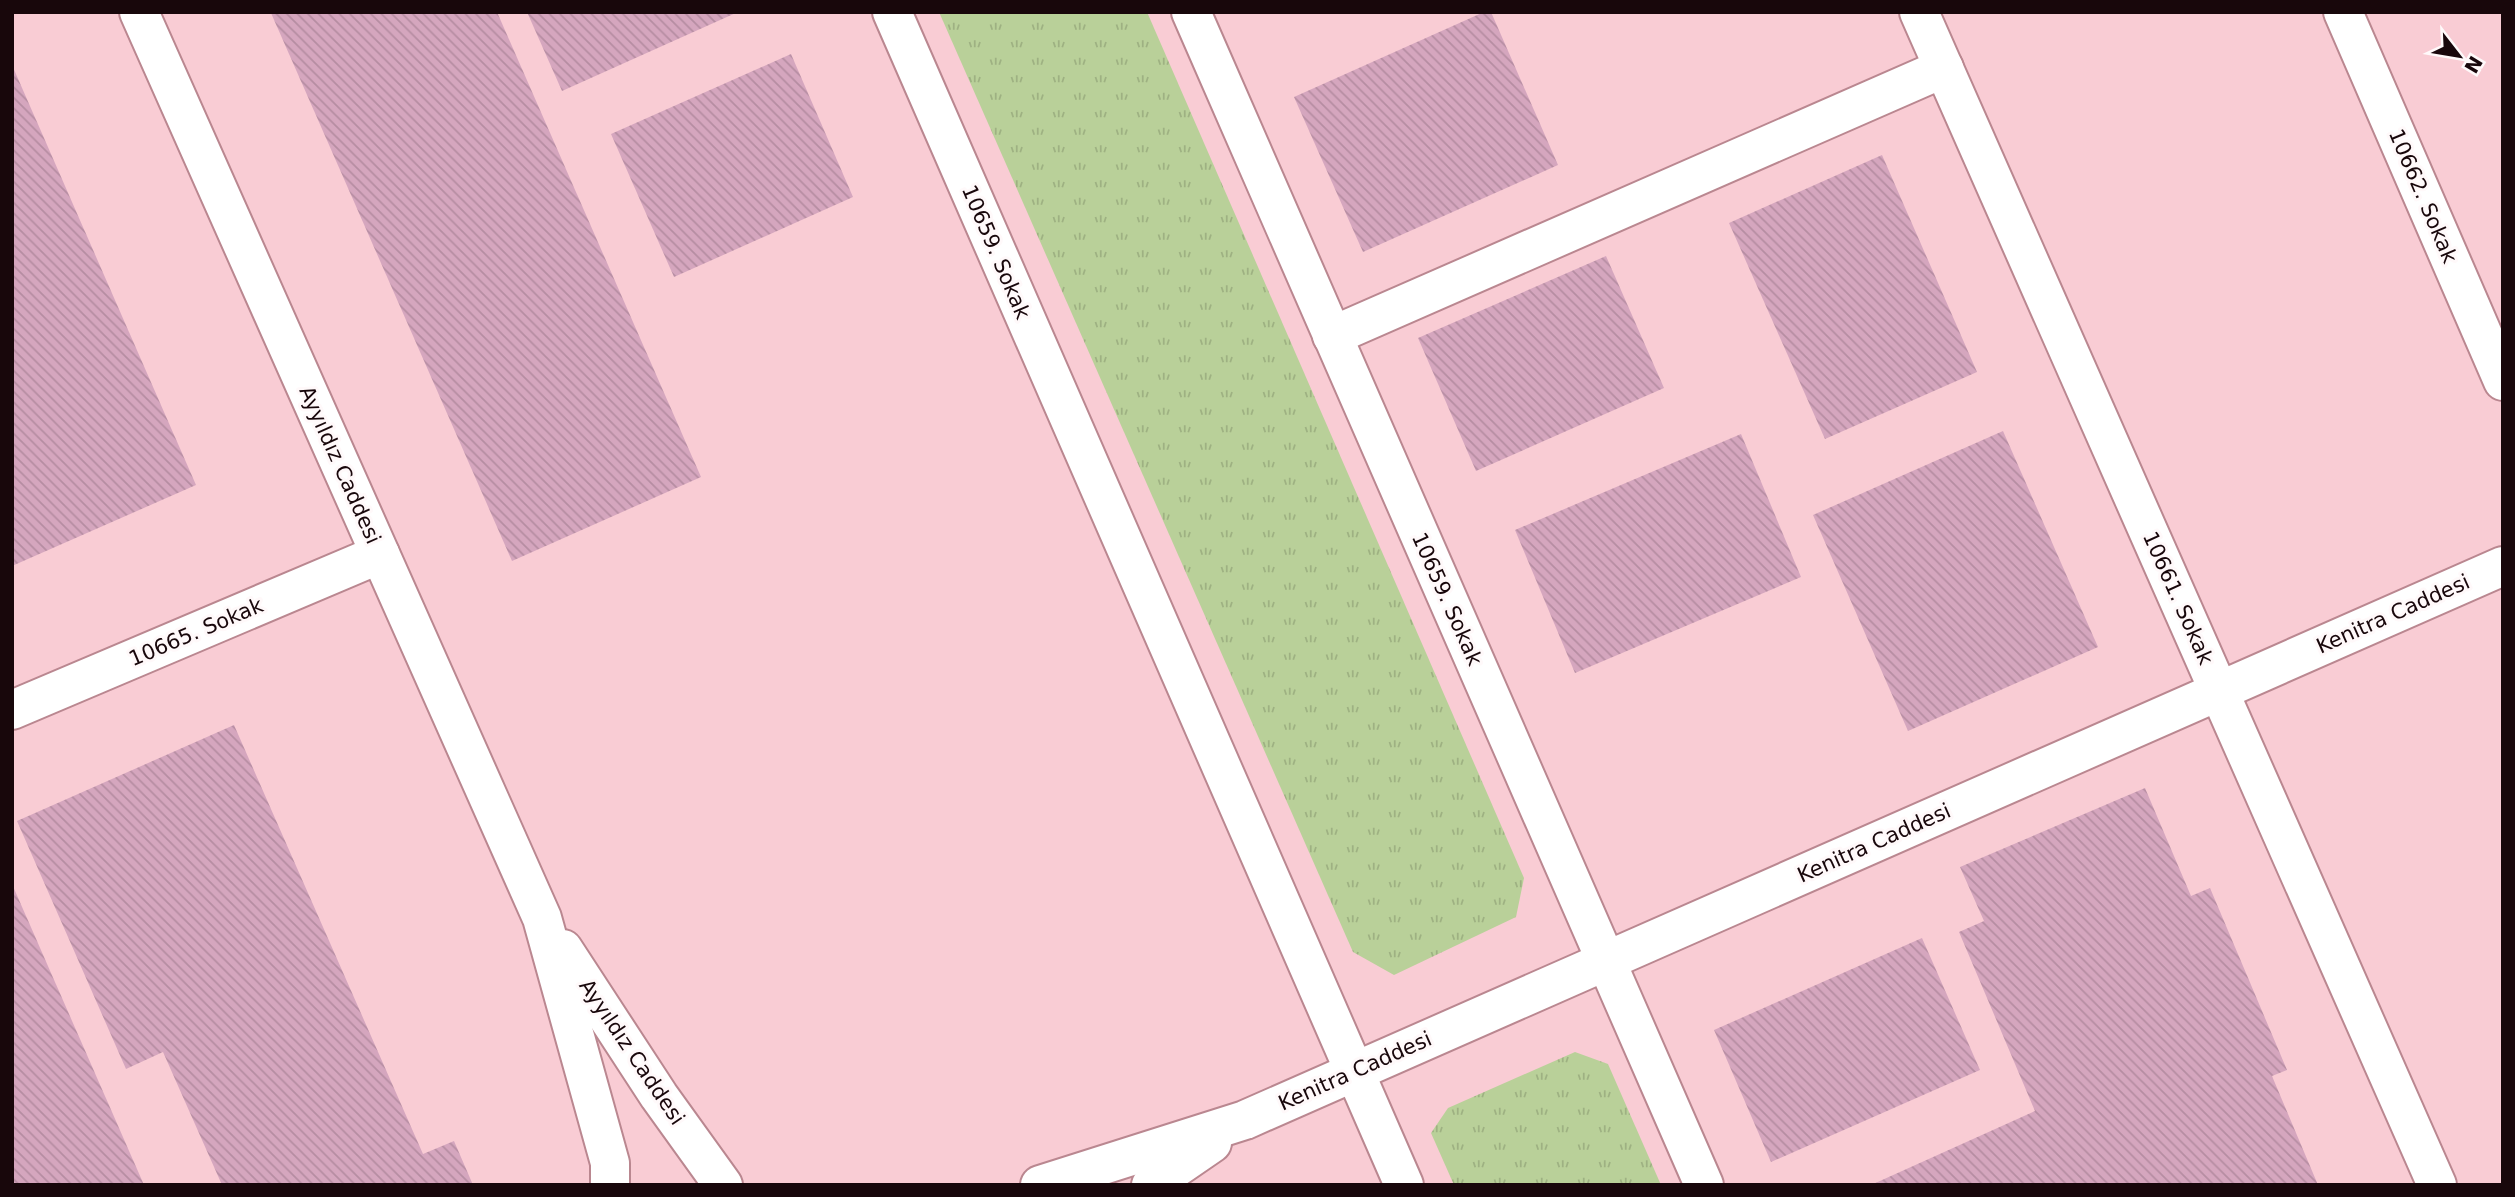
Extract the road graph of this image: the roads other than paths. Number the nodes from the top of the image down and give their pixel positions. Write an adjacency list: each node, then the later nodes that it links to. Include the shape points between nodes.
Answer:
1 (139, 12): 9 (street, Ayyıldız Caddesi)
2 (892, 12): 15 (street, 10659. Sokak)
3 (1191, 12): 7 (street, 10659. Sokak)
4 (1919, 12): 6 (street, 10661. Sokak)
5 (2343, 12): 8 (street, 10662. Sokak)
6 (1944, 68): 7 (street); 11 (street, 10661. Sokak)
7 (1332, 336): 14 (street, 10659. Sokak)
8 (2503, 381)
9 (380, 554): 12 (street, 10665. Sokak); 13 (street, Ayyıldız Caddesi)
10 (2503, 566): 11 (street, Kenitra Caddesi)
11 (2219, 691): 14 (street, Kenitra Caddesi); 23 (street, 10661. Sokak)
12 (12, 710)
13 (542, 918): 17 (street, Ayyıldız Caddesi, via 610,1163); 18 (street, Ayyıldız Caddesi)
14 (1606, 961): 15 (street, Kenitra Caddesi); 22 (street, 10659. Sokak)
15 (1353, 1072): 16 (street, Kenitra Caddesi); 21 (street, 10659. Sokak)
16 (1245, 1120): 19 (street); 20 (street)
17 (610, 1185)
18 (723, 1185)
19 (1040, 1185)
20 (1151, 1185)
21 (1404, 1185)
22 (1704, 1185)
23 (2437, 1185)

